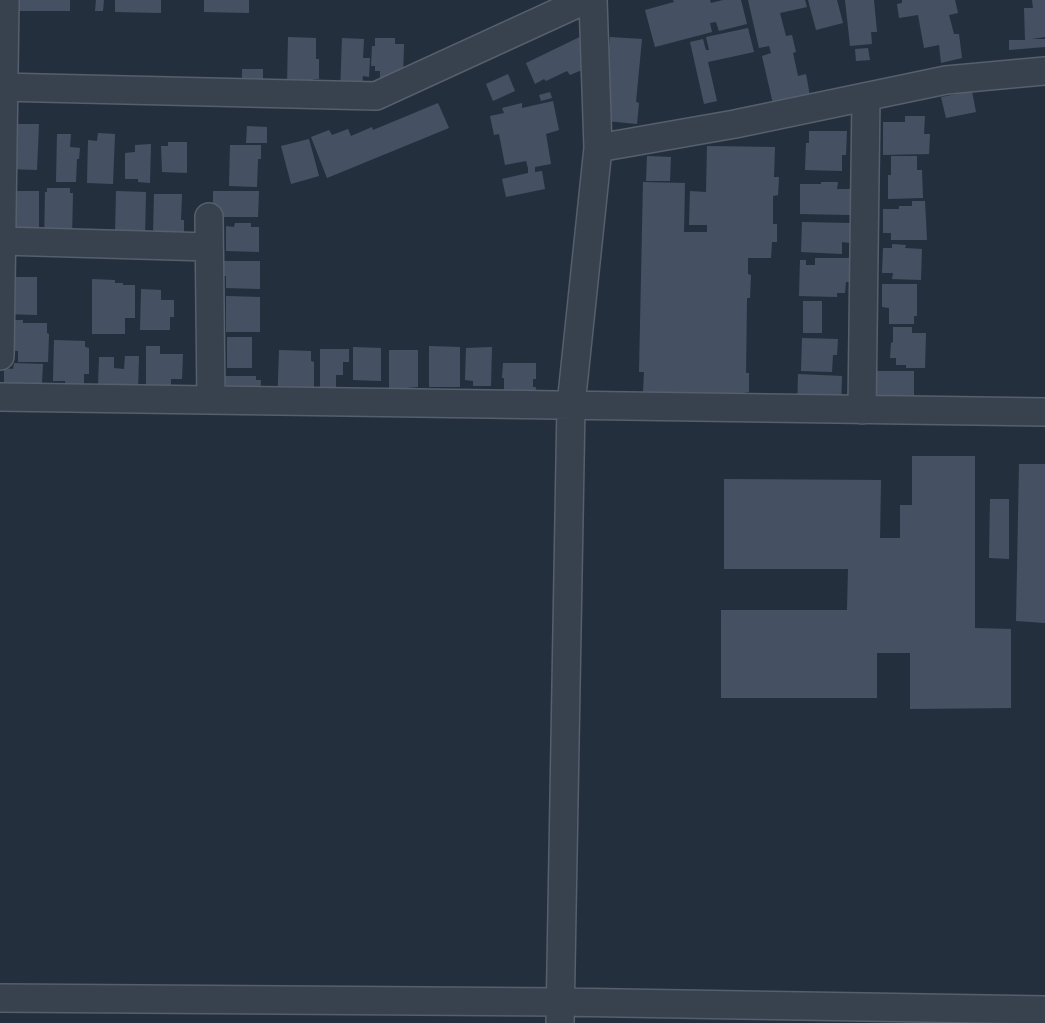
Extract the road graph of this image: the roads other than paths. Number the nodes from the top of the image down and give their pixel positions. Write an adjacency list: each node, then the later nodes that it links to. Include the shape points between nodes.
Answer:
1 (5, 0): 6 (street)
2 (585, 0): 4 (street)
3 (593, 0): 8 (street)
4 (550, 8): 6 (street, via 376,96)
5 (1045, 71): 7 (street, via 946,80)
6 (2, 87): 10 (street)
7 (866, 97): 8 (street); 16 (street)
8 (598, 148): 15 (street)
9 (209, 217): 11 (street)
10 (2, 241): 11 (street); 12 (street)
11 (209, 247): 14 (street)
12 (0, 356)
13 (0, 397): 14 (street)
14 (211, 400): 15 (street)
15 (571, 405): 16 (street); 20 (street)
16 (862, 410): 17 (street)
17 (1045, 412)
18 (0, 998): 20 (street)
19 (1045, 1010): 20 (street)
20 (560, 1012)

